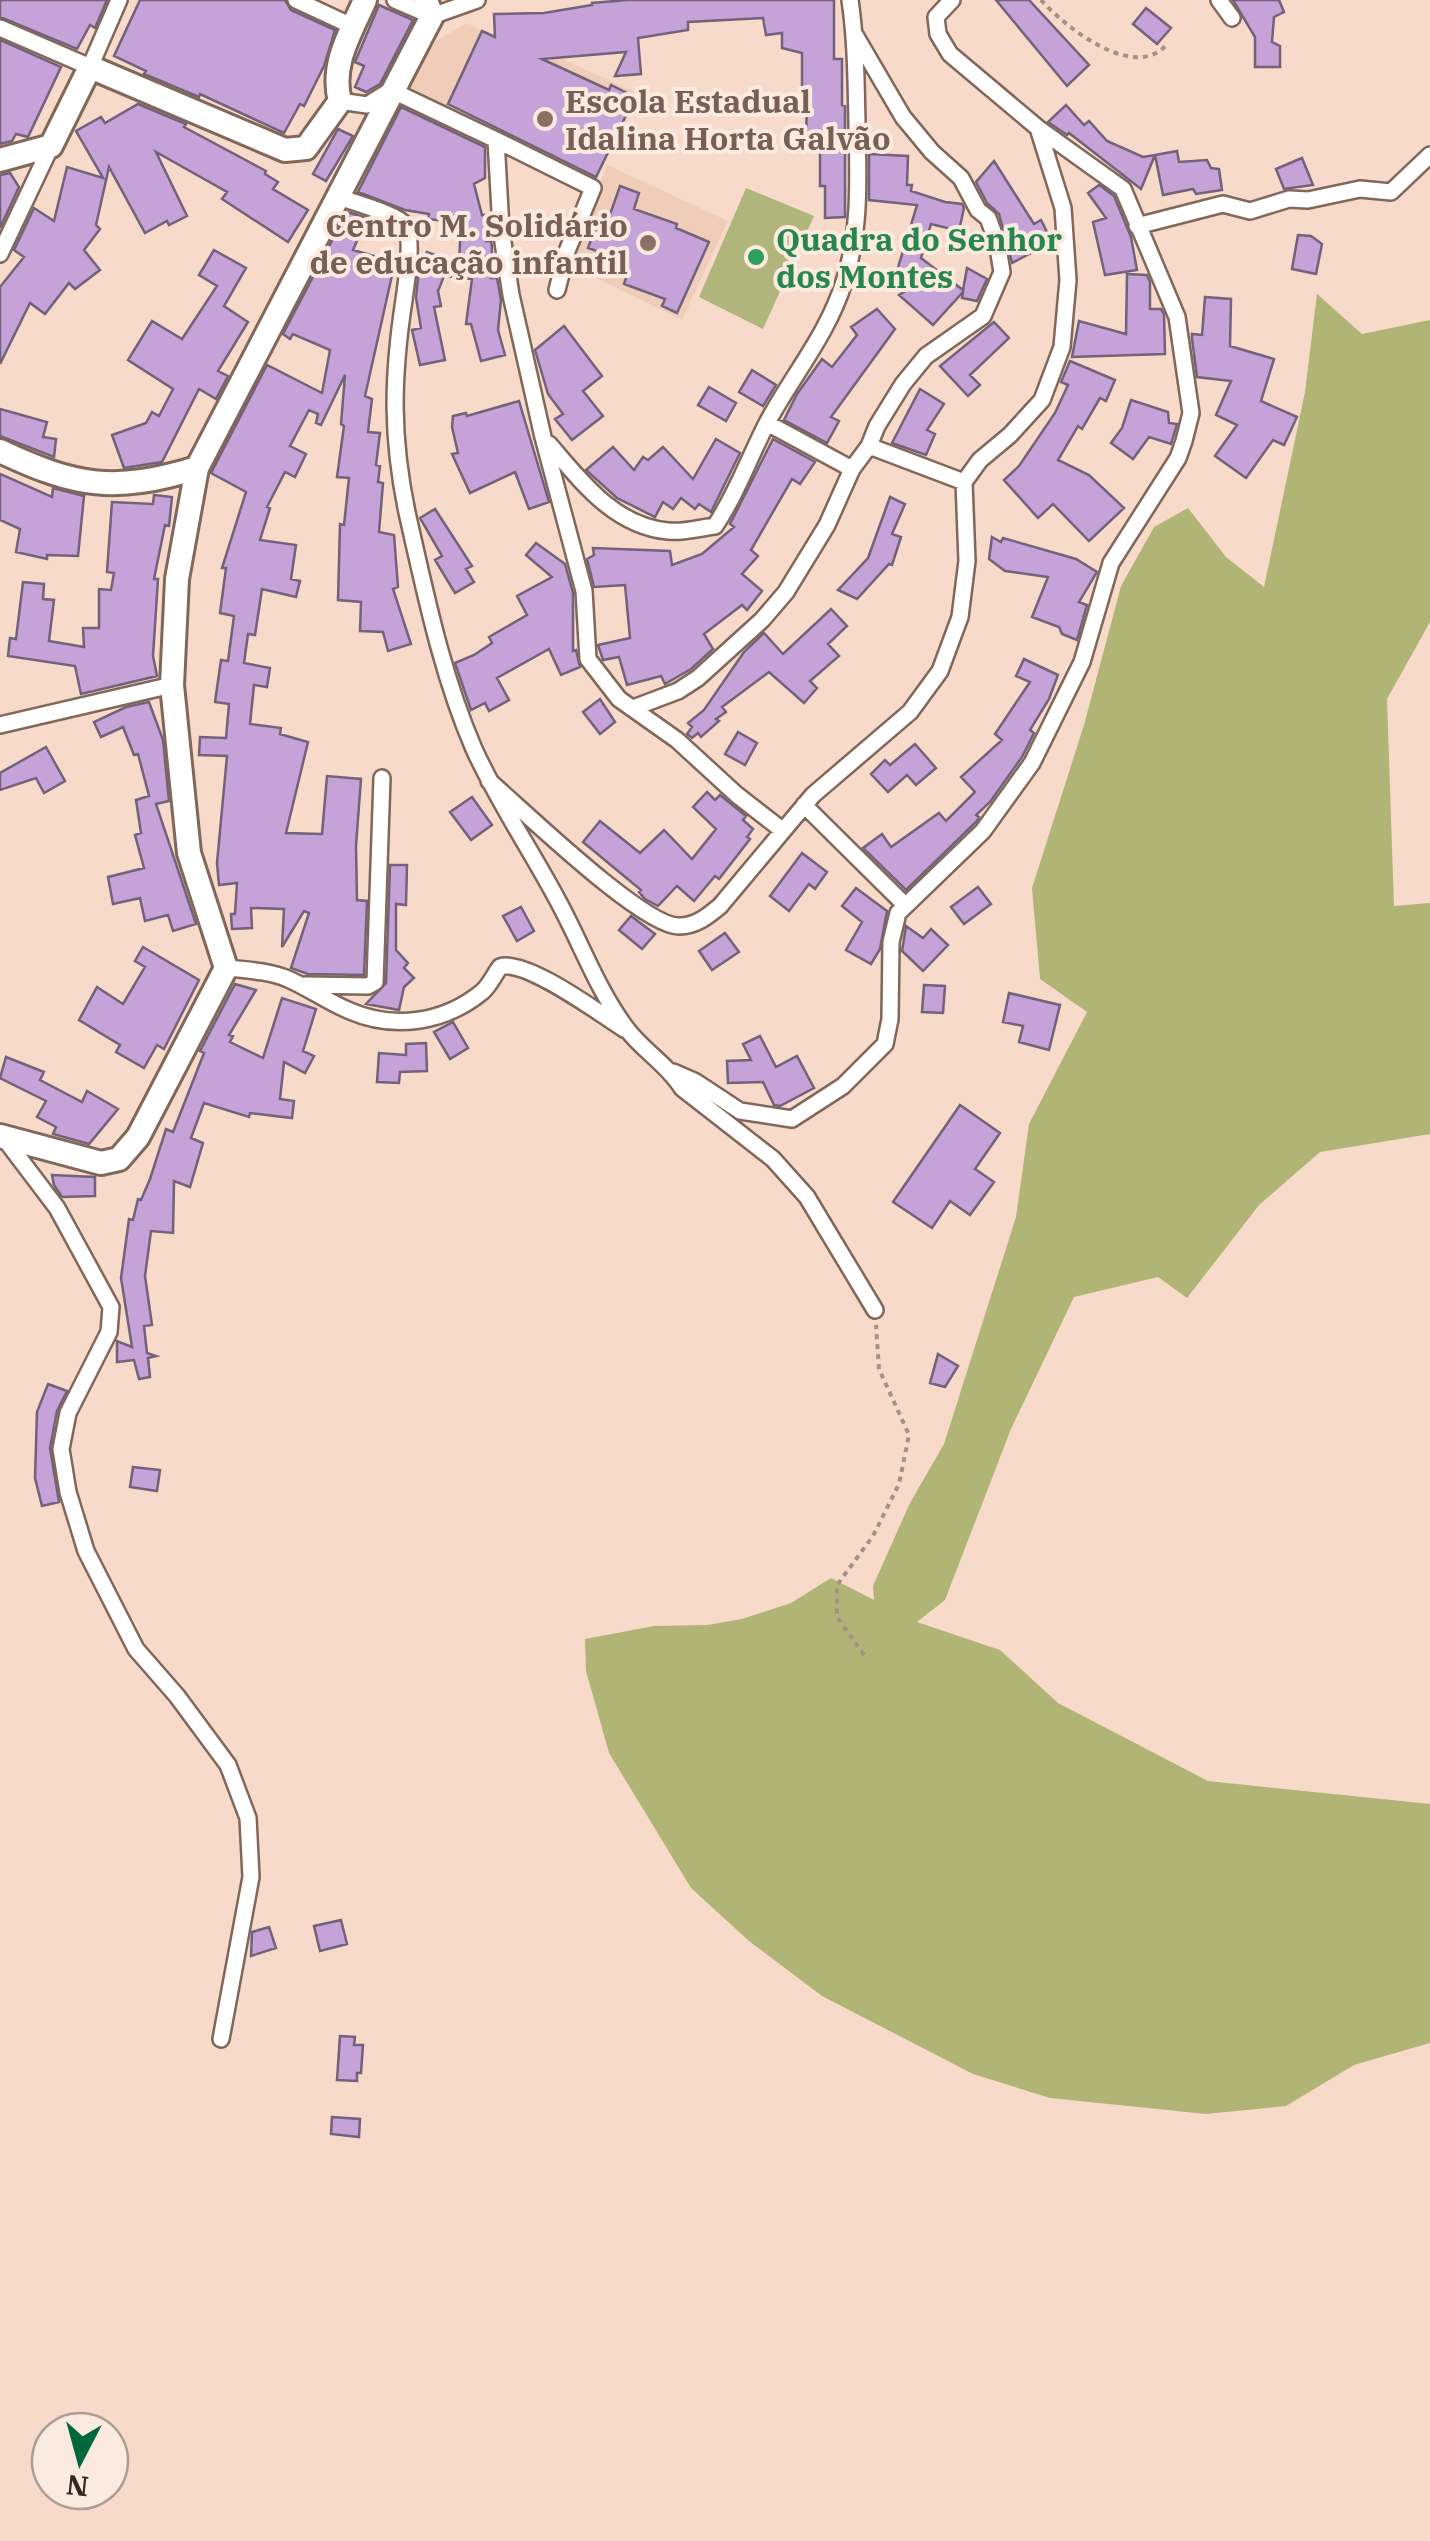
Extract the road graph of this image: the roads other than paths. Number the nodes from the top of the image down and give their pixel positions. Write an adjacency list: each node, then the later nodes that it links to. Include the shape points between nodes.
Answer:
1 (118, 0): 14 (street)
2 (296, 0): 11 (street)
3 (365, 0): 11 (street)
4 (395, 0): 9 (street)
5 (477, 0): 9 (street)
6 (850, 0): 13 (street)
7 (952, 0): 17 (street, via 936,17 950,54)
8 (1219, 0): 10 (street)
9 (429, 8): 15 (street)
10 (1232, 18)
11 (354, 27): 16 (street, via 337,66)
12 (0, 28): 14 (street)
13 (855, 35): 26 (street, via 858,214 844,284 817,344); 28 (street, via 904,117 962,178 988,218 1002,272 983,316 926,356)
14 (90, 67): 16 (street, via 285,150 306,148); 19 (street)
15 (391, 90): 16 (street, via 367,105); 18 (street); 22 (street)
16 (340, 101)
17 (1038, 128): 23 (street, via 1123,188); 32 (street, via 1067,238 1062,347 1042,400)
18 (496, 140): 25 (street, via 593,188); 27 (street, via 507,270)
19 (51, 146): 21 (street); 24 (street)
20 (1430, 155): 23 (street, via 1391,192 1360,189 1250,211 1223,204)
21 (0, 160)
22 (336, 196): 30 (street); 37 (street, via 396,218 408,233 393,382 399,474 439,651)
23 (1137, 226): 40 (street, via 1178,317 1191,413 1184,441 1110,562 1082,662 1032,763 958,858)
24 (0, 254)
25 (557, 290)
26 (767, 423): 27 (street, via 715,526 682,531 664,531 602,503); 31 (street)
27 (543, 437): 34 (street, via 584,591 588,659)
28 (869, 446): 31 (street); 32 (street)
29 (0, 450): 30 (street, via 85,482 159,479)
30 (196, 468): 33 (street, via 177,579)
31 (852, 470): 34 (street, via 804,565 762,620 698,678)
32 (964, 482): 38 (street, via 967,561 948,656 910,712)
33 (172, 685): 35 (street); 41 (street, via 189,853)
34 (632, 708): 39 (street)
35 (0, 724)
36 (382, 778): 42 (street, via 375,982)
37 (490, 781): 39 (street, via 628,900 678,926 702,921 720,906); 43 (street)
38 (804, 804): 39 (street); 40 (street)
39 (782, 830)
40 (904, 904): 44 (street, via 892,932 885,1044 843,1086 792,1119 773,1118 740,1111)
41 (226, 968): 42 (street); 45 (street, via 135,1143 119,1159 96,1163)
42 (301, 985): 43 (street, via 361,1016 403,1023 471,999 506,964 538,974)
43 (628, 1031): 44 (street)
44 (672, 1072): 46 (street, via 807,1197)
45 (2, 1137): 47 (street, via 57,1208 111,1308 109,1332 68,1413 60,1448 86,1551 136,1649 228,1765 248,1818 250,1876)
46 (875, 1310)
47 (221, 2040)

